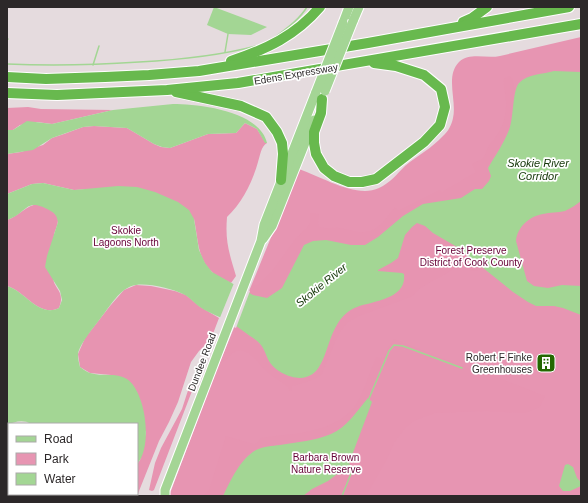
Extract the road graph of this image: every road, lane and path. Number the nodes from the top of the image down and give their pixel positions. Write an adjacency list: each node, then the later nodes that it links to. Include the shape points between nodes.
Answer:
1 (320, 7): 9 (highway, via 282,41 257,53)
2 (349, 7): 13 (main road, Dundee Road, bridge)
3 (359, 7): 13 (main road, Dundee Road, bridge)
4 (487, 7): 7 (highway, via 472,18)
5 (569, 7): 7 (highway, Edens Expressway)
6 (581, 24): 8 (highway, Edens Expressway)
7 (449, 28): 9 (highway, Edens Expressway)
8 (364, 62): 11 (highway, Edens Expressway, via 238,83); 13 (highway, via 396,66 424,75 441,88 445,107 440,125 424,142 376,179 349,182 334,176 324,168 316,154 314,132 321,114)
9 (199, 71): 10 (highway, Edens Expressway, via 105,77)
10 (7, 78)
11 (167, 90): 12 (highway, Edens Expressway, via 57,95); 14 (highway, via 241,106 266,117 278,132 282,143)
12 (7, 93)
13 (321, 94): 14 (main road, Dundee Road); 15 (main road, Dundee Road, via 272,226)
14 (282, 180): 15 (main road, Dundee Road, via 264,225)
15 (261, 241): 16 (main road, Dundee Road)
16 (163, 494)

